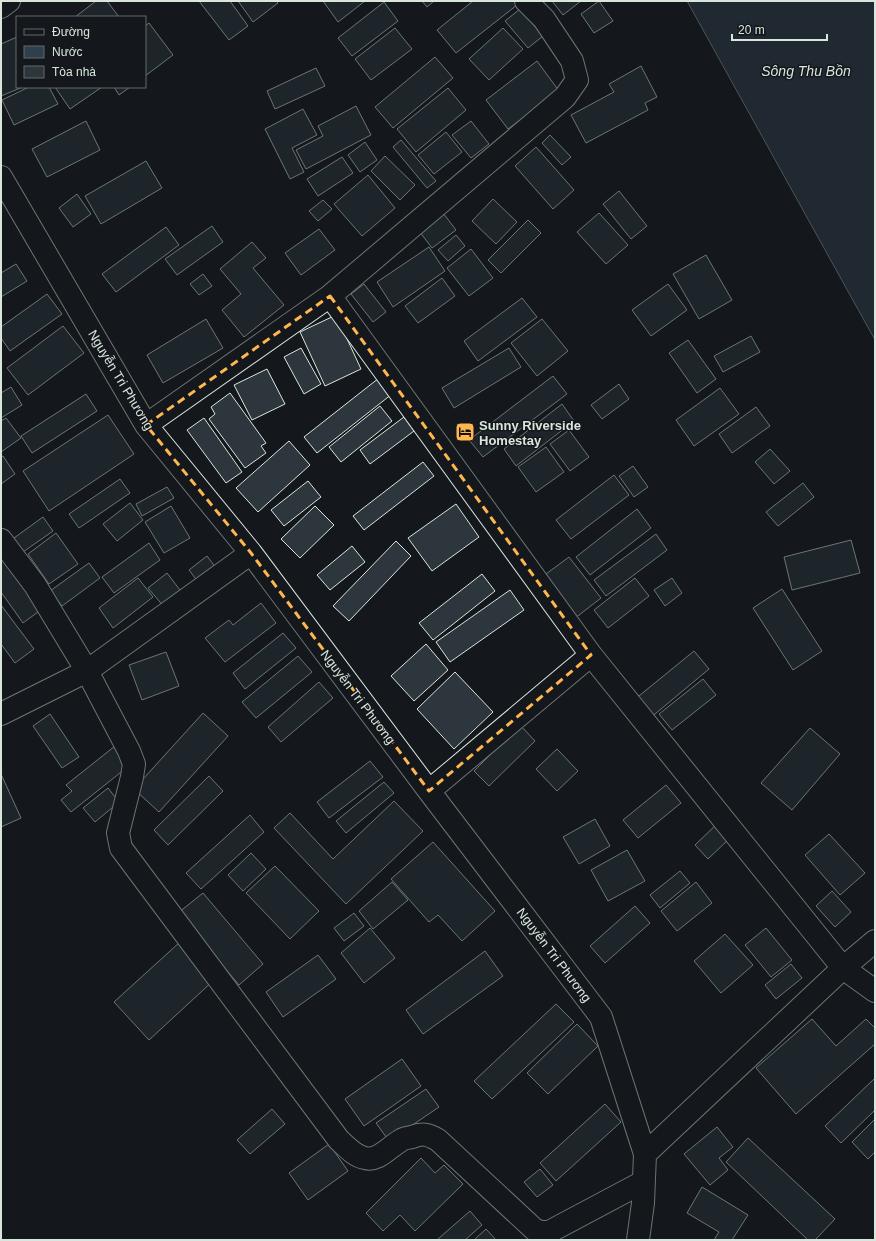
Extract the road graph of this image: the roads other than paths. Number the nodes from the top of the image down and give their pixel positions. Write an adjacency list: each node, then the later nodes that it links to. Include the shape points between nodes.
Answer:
1 (9, 1): 3 (street)
2 (526, 1): 5 (street, via 544,19 572,61 577,80 565,97)
3 (1, 7)
4 (1, 177): 6 (street, Nguyễn Tri Phương)
5 (330, 296): 6 (street); 9 (street)
6 (146, 425): 8 (street, Nguyễn Tri Phương)
7 (1, 540): 10 (street, via 35,585)
8 (250, 553): 10 (street); 12 (street, Nguyễn Tri Phương)
9 (590, 655): 12 (street); 14 (street)
10 (87, 671): 11 (street); 17 (street, via 134,764 118,833 121,848 348,1149 366,1159 372,1159 401,1140 418,1135 431,1135 535,1230 545,1233)
11 (1, 714)
12 (429, 791): 16 (street, Nguyễn Tri Phương, via 601,1017)
13 (875, 941): 14 (street)
14 (843, 968): 15 (street); 16 (street)
15 (875, 991)
16 (645, 1154): 17 (street, Nguyễn Tri Phương)
17 (643, 1182): 18 (street, Nguyễn Tri Phương)
18 (638, 1240)

